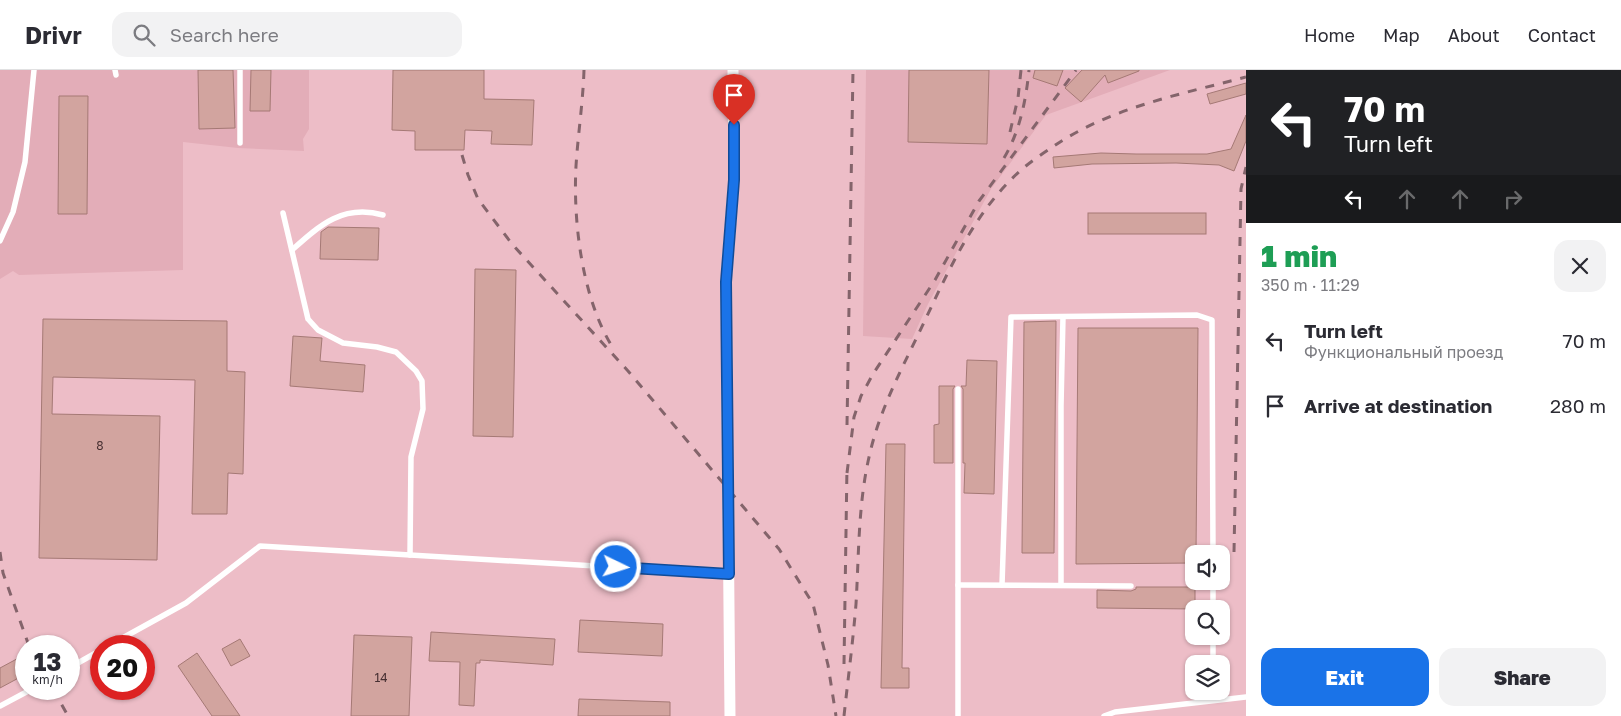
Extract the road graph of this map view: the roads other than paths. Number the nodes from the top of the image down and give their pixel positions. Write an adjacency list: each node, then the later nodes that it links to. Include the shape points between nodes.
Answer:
1 (34, 70): 7 (lane, via 25,162 13,212)
2 (240, 70): 4 (lane)
3 (733, 70): 13 (street, via 734,180 726,282)
4 (240, 143)
5 (283, 213): 8 (lane)
6 (383, 214): 8 (lane, via 364,211 337,216)
7 (0, 241)
8 (292, 250): 12 (lane, via 308,320 318,330 342,343 396,352 422,381 423,409 411,457)
9 (1063, 316): 11 (lane, via 1197,315 1212,320); 15 (lane, via 1011,317); 16 (lane)
10 (958, 388): 14 (lane)
11 (1213, 545)
12 (410, 555): 13 (lane); 18 (lane, via 260,546 186,602)
13 (729, 574): 24 (street)
14 (958, 585): 15 (lane); 25 (lane)
15 (1002, 585): 16 (lane)
16 (1061, 585): 17 (lane)
17 (1131, 586)
18 (128, 635)
19 (1246, 696): 21 (lane)
20 (15, 698): 23 (lane)
21 (1230, 698)
22 (1213, 700): 26 (lane)
23 (0, 706)
24 (730, 716)
25 (958, 716)
26 (1104, 716)

